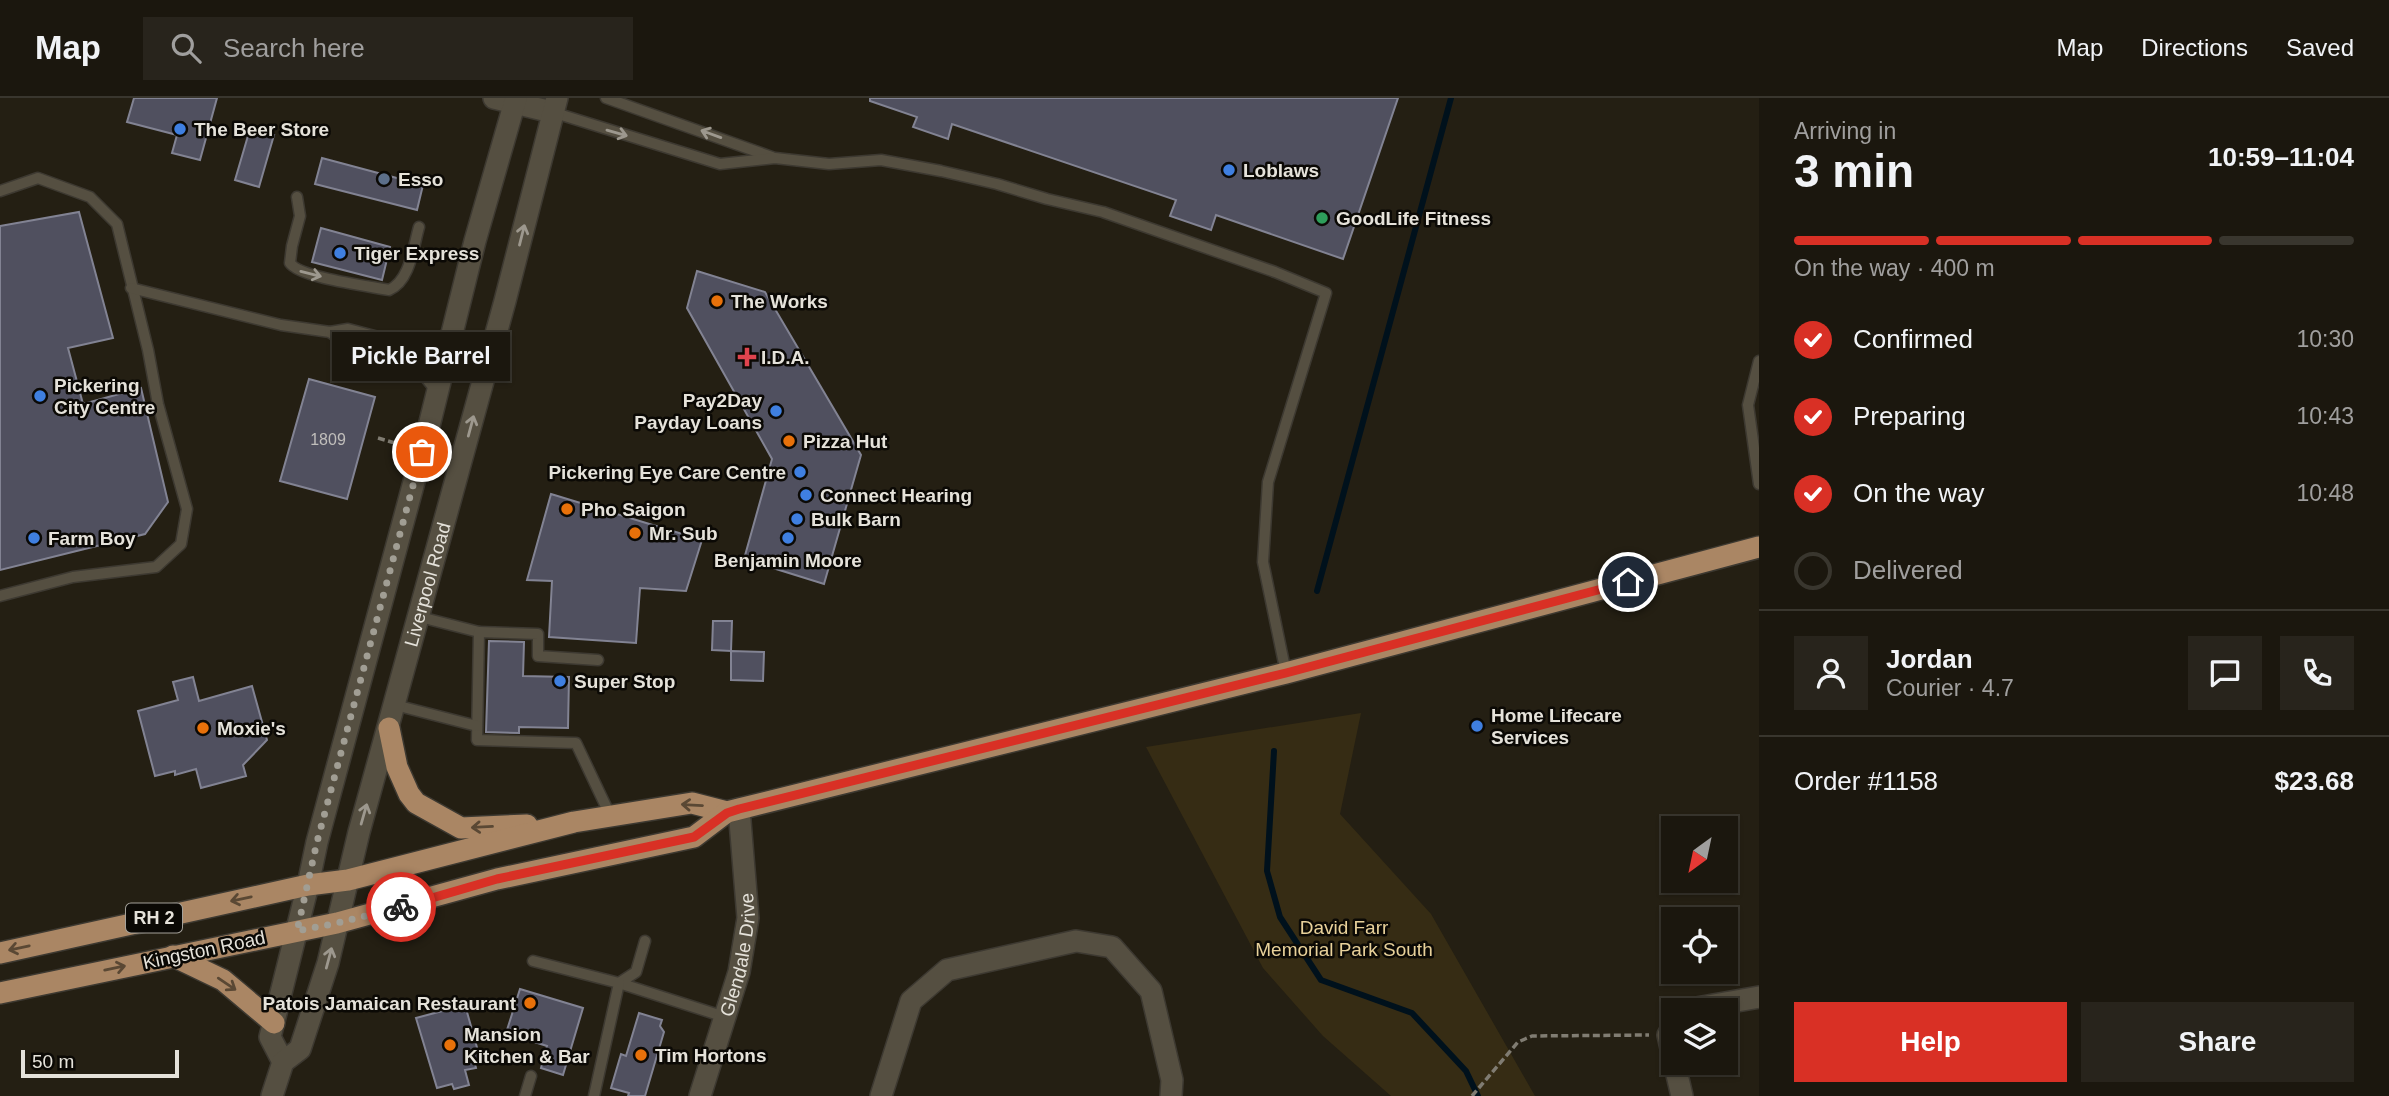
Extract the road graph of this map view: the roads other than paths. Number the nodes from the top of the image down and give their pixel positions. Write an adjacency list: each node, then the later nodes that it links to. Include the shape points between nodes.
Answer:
1 (606, 98): 4 (lane, one-way to 1)
2 (508, 100): 3 (main road); 10 (main road)
3 (555, 105): 4 (lane, one-way to 4, via 720,164); 16 (main road, Liverpool Road, one-way to 3)
4 (775, 158): 19 (lane, via 829,164 881,160 998,184 1103,212 1326,293 1268,482 1263,562)
5 (0, 191): 8 (lane, via 38,178 90,197 117,224)
6 (297, 197): 7 (lane, one-way to 7, via 300,216 290,263 295,270 313,275 389,290 398,286)
7 (419, 227)
8 (131, 288): 9 (lane, via 281,325); 15 (lane, via 187,509 181,544 156,567 73,577)
9 (330, 332): 10 (lane, via 348,329 401,343); 12 (lane, via 345,344 404,361 421,372)
10 (453, 332): 12 (main road)
11 (1759, 361): 13 (lane, via 1748,405)
12 (437, 392): 27 (main road)
13 (1759, 484)
14 (1759, 547): 19 (main road, Kingston Road / RH 2)
15 (0, 596)
16 (419, 617): 17 (lane); 20 (main road, Liverpool Road)
17 (479, 632): 18 (lane, via 538,634 538,656); 21 (lane)
18 (598, 660)
19 (1286, 673): 23 (main road, Kingston Road / RH 2)
20 (395, 705): 21 (lane); 22 (main road, Liverpool Road)
21 (477, 726): 24 (lane, via 477,740 576,743)
22 (389, 729): 25 (main road, one-way to 22, via 461,828 416,803 409,794 397,767); 26 (main road, Liverpool Road, one-way to 22)
23 (733, 811): 24 (main road, Kingston Road / RH 2, one-way to 24, via 692,803); 28 (main road, Kingston Road / RH 2, via 694,837 497,879); 38 (main road, Glendale Drive, via 748,918)
24 (611, 817): 25 (main road, Kingston Road / RH 2)
25 (574, 822): 26 (main road, Kingston Road / RH 2)
26 (348, 880): 27 (main road, Kingston Road / RH 2); 28 (main road, Liverpool Road)
27 (308, 885): 29 (main road); 31 (main road, Kingston Road / RH 2, one-way to 31)
28 (337, 923): 29 (main road, Kingston Road / RH 2); 40 (main road, Liverpool Road, one-way to 28, via 300,1049)
29 (297, 931): 32 (main road, Kingston Road / RH 2); 39 (main road)
30 (645, 941): 34 (lane, via 636,972)
31 (0, 953)
32 (173, 956): 35 (main road, Kingston Road / RH 2, one-way to 32); 39 (main road, one-way to 39, via 223,980)
33 (533, 961): 34 (lane)
34 (619, 982): 38 (lane); 45 (lane)
35 (0, 993)
36 (1759, 997): 37 (main road)
37 (1738, 1001)
38 (725, 1017): 46 (main road, Glendale Drive)
39 (274, 1023): 40 (main road, via 270,1037)
40 (282, 1062): 43 (main road, Liverpool Road)
41 (1677, 1075): 49 (main road)
42 (531, 1076): 44 (lane)
43 (272, 1096)
44 (525, 1096)
45 (594, 1096)
46 (700, 1096)
47 (881, 1096): 48 (main road, via 911,1001 947,970 1076,941 1112,947 1151,991 1172,1080)
48 (1171, 1096)
49 (1682, 1096)

